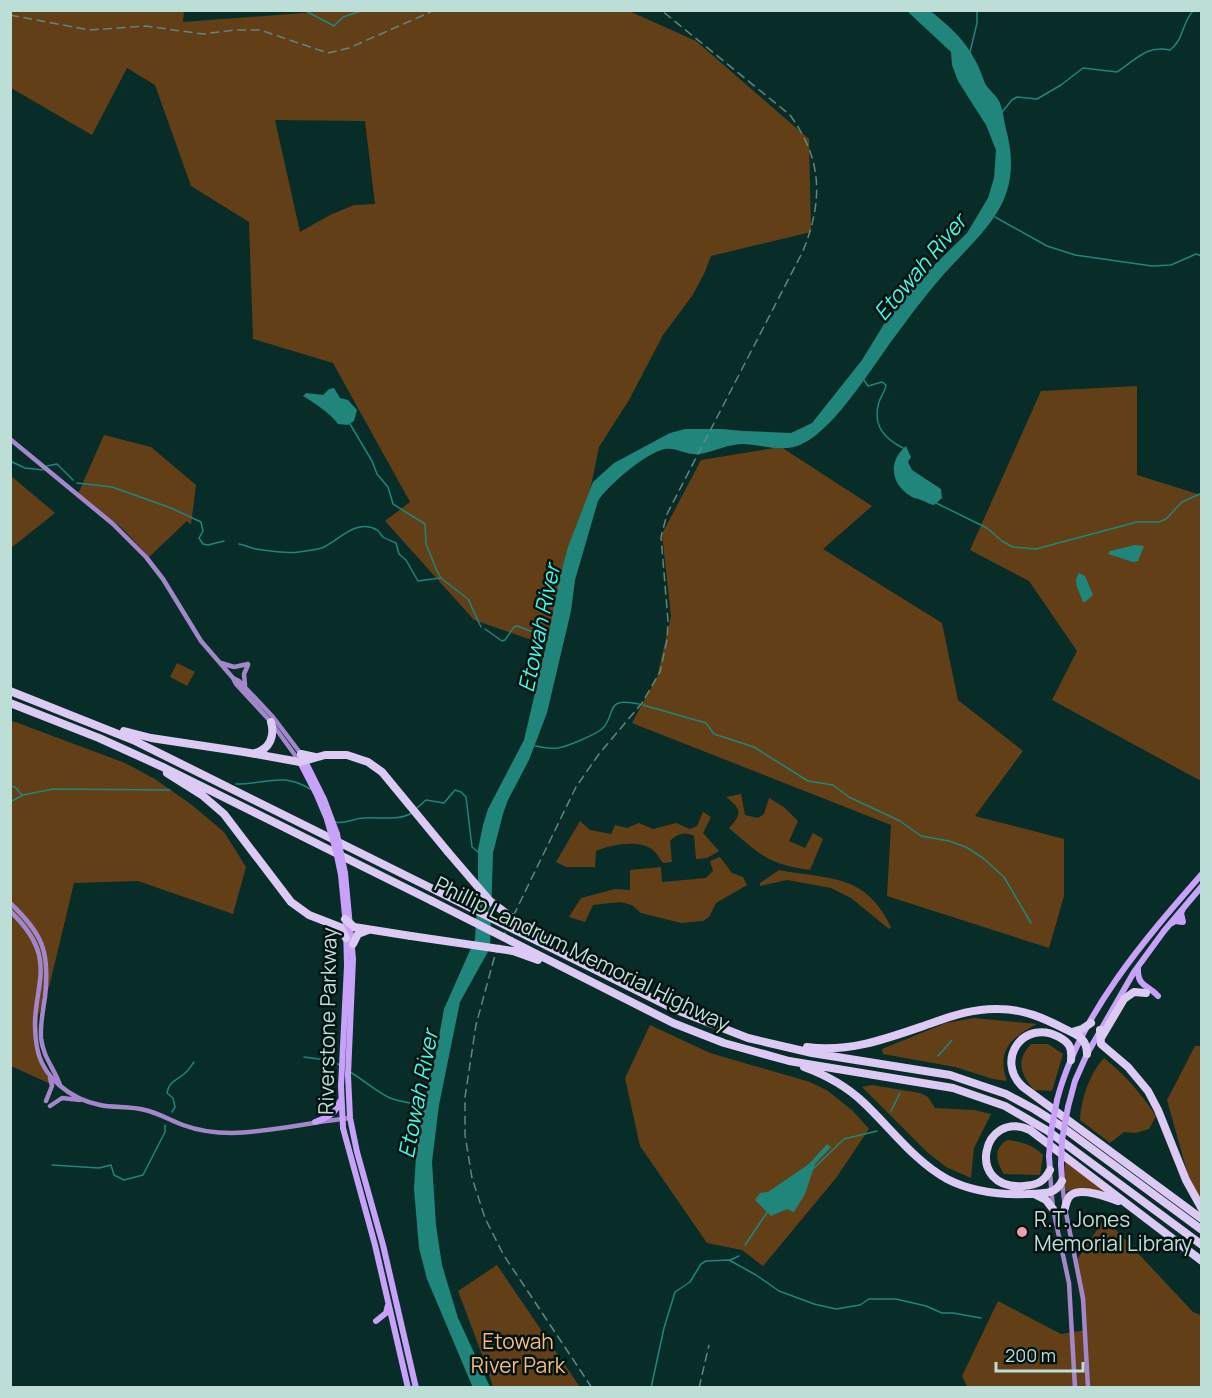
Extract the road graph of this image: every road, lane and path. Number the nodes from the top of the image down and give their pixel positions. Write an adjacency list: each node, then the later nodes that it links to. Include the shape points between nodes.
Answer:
1 (10, 438): 2 (main road, via 141,551)
2 (219, 662): 3 (main road); 4 (main road, via 232,667 248,664 244,674)
3 (233, 678): 4 (main road); 8 (main road)
4 (246, 688): 11 (main road, via 273,717)
5 (10, 691): 7 (highway, Phillip Landrum Memorial Highway)
6 (10, 703): 10 (highway, Phillip Landrum Memorial Highway)
7 (53, 707): 9 (highway, via 140,736); 19 (highway, Phillip Landrum Memorial Highway, bridge, via 180,762)
8 (271, 722): 9 (highway, via 271,741); 11 (main road)
9 (253, 753): 11 (highway)
10 (135, 754): 17 (highway, via 215,805 237,828 291,902 309,915); 28 (highway, Phillip Landrum Memorial Highway, bridge)
11 (302, 759): 16 (main road, Riverstone Parkway, bridge, via 329,818 343,874); 19 (highway, bridge, via 342,754 368,762 385,775 490,902)
12 (1202, 874): 30 (main road, via 1153,930)
13 (1202, 886): 23 (main road)
14 (10, 903): 29 (main road, via 30,922 43,947 48,974)
15 (10, 911): 29 (main road, via 23,923 38,950)
16 (348, 916): 17 (highway); 18 (highway); 21 (main road, Riverstone Parkway)
17 (334, 924): 21 (highway, via 342,928)
18 (352, 926): 20 (highway); 22 (main road, Riverstone Parkway)
19 (521, 929): 31 (highway, Phillip Landrum Memorial Highway, via 674,1009)
20 (368, 930): 22 (highway, via 358,934); 28 (highway, bridge, via 513,951)
21 (346, 938): 41 (main road, Riverstone Parkway)
22 (353, 944): 45 (main road, Riverstone Parkway)
23 (1138, 967): 26 (main road, via 1138,980); 27 (main road)
24 (1138, 988): 27 (main road)
25 (1146, 993): 36 (highway, via 1134,992 1124,999 1102,1036 1104,1044)
26 (1158, 996)
27 (1119, 997): 32 (main road)
28 (635, 1004): 38 (highway, Phillip Landrum Memorial Highway, via 707,1037)
29 (40, 1005): 39 (main road, via 35,1023 37,1048); 40 (main road, via 44,1050)
30 (1091, 1023): 33 (highway); 34 (main road)
31 (724, 1030): 33 (highway, via 791,1045 842,1049 991,1008 1029,1013); 56 (highway, Phillip Landrum Memorial Highway, via 790,1049 950,1075 1006,1094 1061,1126)
32 (1100, 1030): 35 (main road); 36 (highway, via 1101,1044)
33 (1070, 1032): 34 (highway)
34 (1082, 1038): 35 (highway); 37 (main road)
35 (1087, 1054): 48 (main road, bridge, via 1068,1107 1062,1140)
36 (1117, 1057): 53 (highway, via 1137,1076 1153,1100)
37 (1071, 1060): 47 (main road, bridge, via 1057,1100); 55 (highway, via 1068,1043 1041,1032 1018,1043 1011,1064 1023,1087)
38 (789, 1061): 50 (highway, via 850,1091 945,1178 983,1192); 57 (highway, Phillip Landrum Memorial Highway, via 942,1086 1005,1106 1048,1131)
39 (49, 1076): 40 (main road); 42 (main road, via 52,1086)
40 (60, 1085): 43 (main road)
41 (341, 1097): 45 (main road, Riverstone Parkway); 46 (main road, via 334,1113)
42 (46, 1101)
43 (86, 1101): 44 (main road, via 63,1098); 46 (main road, via 145,1110 214,1132)
44 (50, 1106)
45 (346, 1118): 46 (main road); 59 (main road, Riverstone Parkway, via 348,1149); 62 (main road, Riverstone Parkway, via 383,1245)
46 (315, 1122)
47 (1050, 1170): 49 (main road); 54 (highway, via 1035,1185 1003,1184 989,1171 987,1147 1003,1130 1026,1128)
48 (1062, 1181): 49 (highway); 51 (main road)
49 (1051, 1193): 50 (highway); 52 (main road)
50 (1029, 1194): 52 (highway, via 1046,1200)
51 (1065, 1208): 54 (highway, via 1070,1196 1078,1192 1114,1200); 64 (main road, via 1083,1298)
52 (1053, 1209): 63 (main road, via 1069,1283)
53 (1202, 1209)
54 (1137, 1213): 58 (highway)
55 (1202, 1219)
56 (1202, 1230)
57 (1202, 1245)
58 (1202, 1261)
59 (389, 1302): 60 (main road, via 386,1312); 61 (main road, Riverstone Parkway)
60 (376, 1321)
61 (408, 1388)
62 (416, 1388)
63 (1076, 1388)
64 (1088, 1388)

